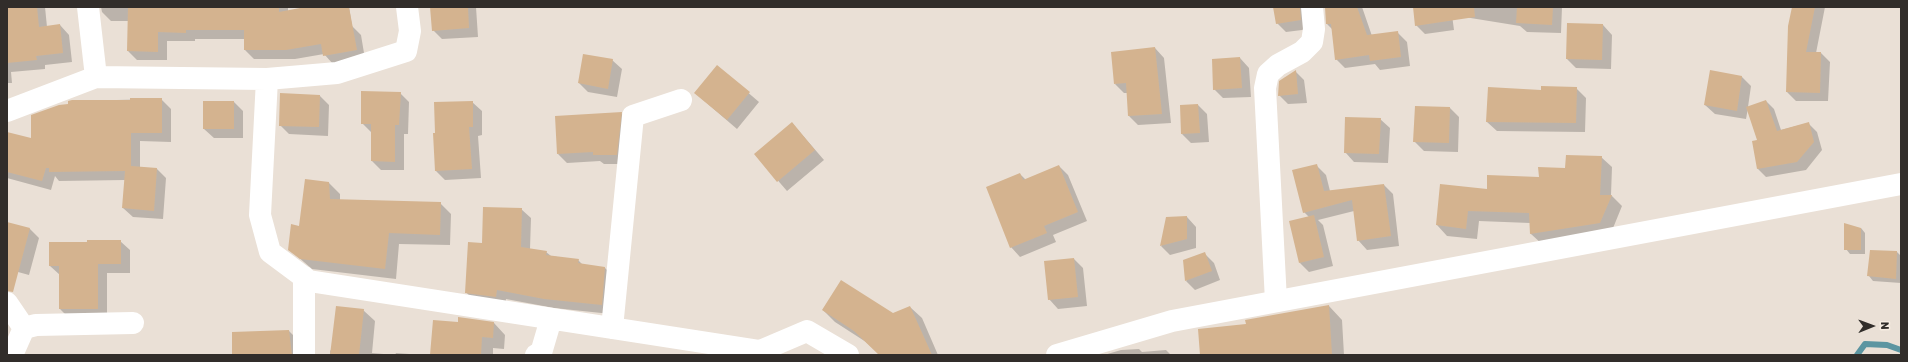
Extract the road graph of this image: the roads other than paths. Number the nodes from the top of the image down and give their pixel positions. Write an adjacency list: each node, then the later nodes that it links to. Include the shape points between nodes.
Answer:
1 (88, 7): 4 (street)
2 (407, 7): 5 (street, via 410,31 406,51 336,73)
3 (1312, 7): 10 (street, via 1312,42 1302,52 1278,65 1268,74 1265,88)
4 (96, 77): 5 (street); 7 (street)
5 (267, 79): 9 (street, via 260,215 270,252)
6 (681, 100): 15 (street, via 633,116)
7 (7, 110)
8 (1901, 184): 10 (street)
9 (304, 277): 12 (street, via 309,281); 19 (street)
10 (1276, 301): 21 (street, via 1172,321)
11 (7, 303): 14 (street)
12 (550, 319): 15 (street); 17 (street)
13 (132, 323): 14 (street, via 36,325)
14 (24, 328): 18 (street)
15 (612, 328): 16 (street)
16 (763, 352): 20 (street, via 806,331)
17 (540, 354)
18 (12, 355)
19 (304, 355)
20 (848, 355)
21 (1057, 355)

